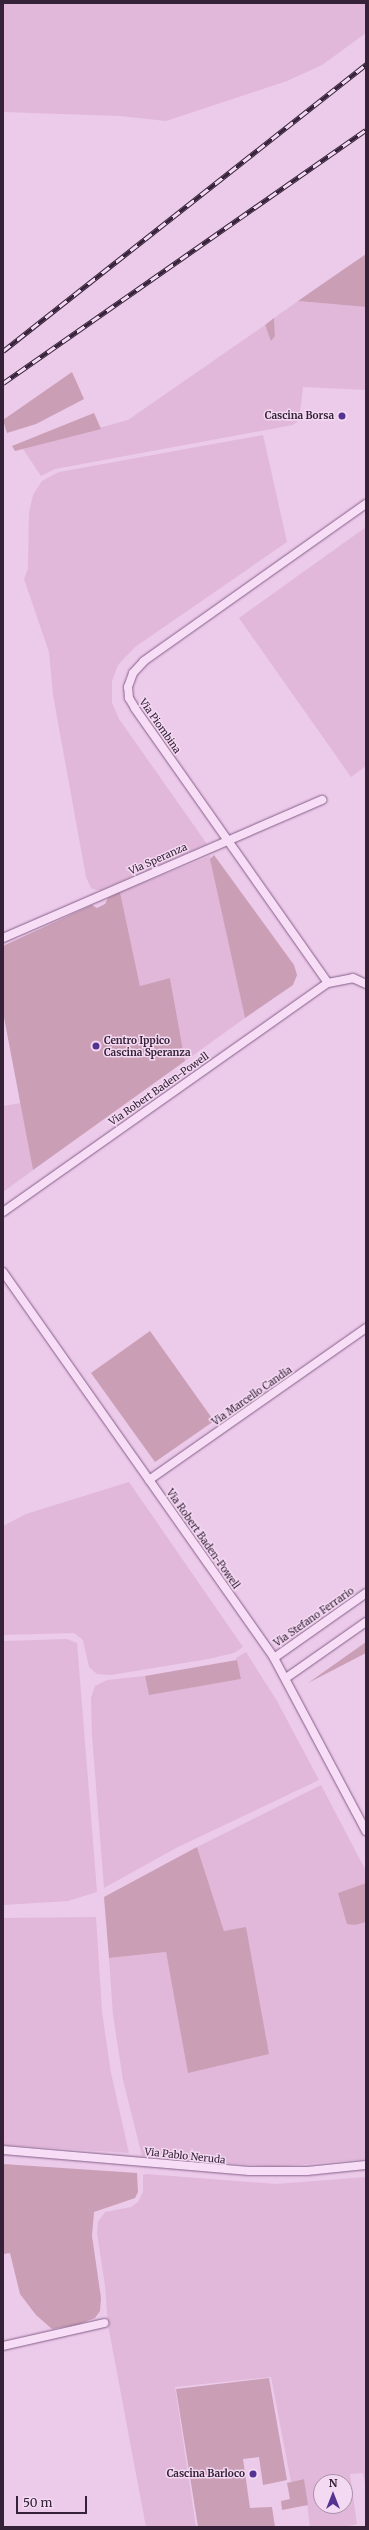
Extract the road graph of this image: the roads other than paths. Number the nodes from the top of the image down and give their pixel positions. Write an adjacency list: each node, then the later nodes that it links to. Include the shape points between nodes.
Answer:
1 (366, 504): 3 (street, Via Piombina, via 144,661 132,675 128,689 131,702)
2 (322, 800): 3 (street, Via Speranza)
3 (227, 840): 4 (street, Via Speranza); 5 (street, Via Piombina)
4 (3, 938)
5 (328, 983): 6 (street, via 353,978); 7 (street, Via Robert Baden-Powell)
6 (366, 984)
7 (3, 1212)
8 (3, 1272): 10 (street, Via Robert Baden-Powell)
9 (366, 1328): 10 (street, Via Marcello Candia)
10 (149, 1480): 13 (street, Via Robert Baden-Powell)
11 (366, 1593): 13 (street, Via Stefano Ferrario)
12 (366, 1622): 14 (street)
13 (274, 1658): 14 (street, Via Robert Baden-Powell)
14 (286, 1678): 15 (street, Via Robert Baden-Powell)
15 (366, 1831)
16 (3, 2150): 17 (street, Via Pablo Neruda, via 249,2172 308,2171)
17 (366, 2165)
18 (104, 2323): 19 (street)
19 (3, 2346)

